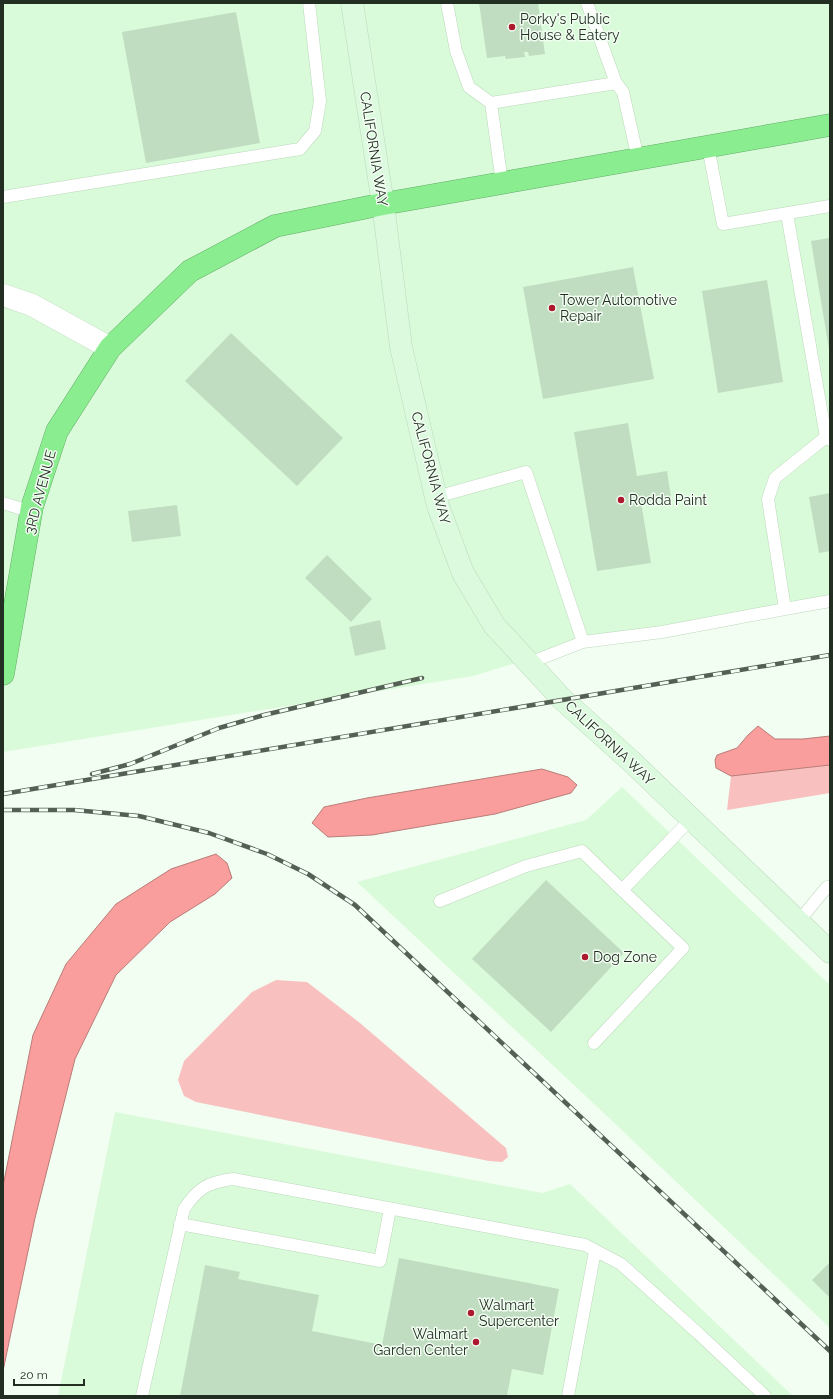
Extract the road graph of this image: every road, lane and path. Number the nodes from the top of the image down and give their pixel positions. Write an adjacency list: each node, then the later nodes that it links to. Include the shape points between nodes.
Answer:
1 (309, 3): 11 (lane, via 320,101 315,131 300,149)
2 (352, 3): 12 (street, CALIFORNIA WAY)
3 (447, 3): 6 (lane, via 456,51 469,87)
4 (587, 3): 5 (lane)
5 (616, 83): 6 (lane); 9 (lane, via 623,92)
6 (491, 103): 10 (lane)
7 (830, 125): 8 (highway, 3RD AVENUE)
8 (708, 147): 9 (highway, 3RD AVENUE); 14 (lane, via 723,224)
9 (638, 159): 10 (highway, 3RD AVENUE)
10 (502, 183): 12 (highway, 3RD AVENUE)
11 (3, 197)
12 (383, 204): 16 (highway, 3RD AVENUE, via 274,226 190,271); 18 (street, CALIFORNIA WAY, via 401,347)
13 (830, 206): 14 (lane)
14 (787, 214): 17 (lane)
15 (3, 295): 16 (street, via 32,305)
16 (110, 348): 20 (highway, 3RD AVENUE, via 56,431)
17 (828, 438): 22 (lane, via 775,478 768,499)
18 (436, 497): 24 (lane, via 526,472); 25 (street, CALIFORNIA WAY, via 463,573 494,625)
19 (3, 503): 20 (lane)
20 (32, 512): 23 (highway, 3RD AVENUE)
21 (830, 601): 22 (lane)
22 (786, 609): 24 (lane, via 662,632)
23 (6, 639): 26 (highway, 3RD AVENUE)
24 (583, 642): 25 (lane)
25 (529, 663): 27 (street, CALIFORNIA WAY, via 562,699)
26 (3, 674)
27 (691, 819): 29 (lane); 31 (street, CALIFORNIA WAY)
28 (830, 887): 31 (lane, via 827,887)
29 (622, 890): 30 (lane, via 582,851 526,866); 33 (lane, via 683,948)
30 (440, 901)
31 (798, 922): 32 (street, CALIFORNIA WAY)
32 (830, 952)
33 (594, 1043)
34 (390, 1209): 35 (lane, via 233,1179 204,1186 192,1196 184,1209); 35 (lane, via 380,1261); 36 (lane, via 586,1245)
35 (180, 1224): 37 (lane)
36 (596, 1251): 38 (lane); 39 (lane, via 621,1264)
37 (142, 1396)
38 (568, 1396)
39 (765, 1396)

